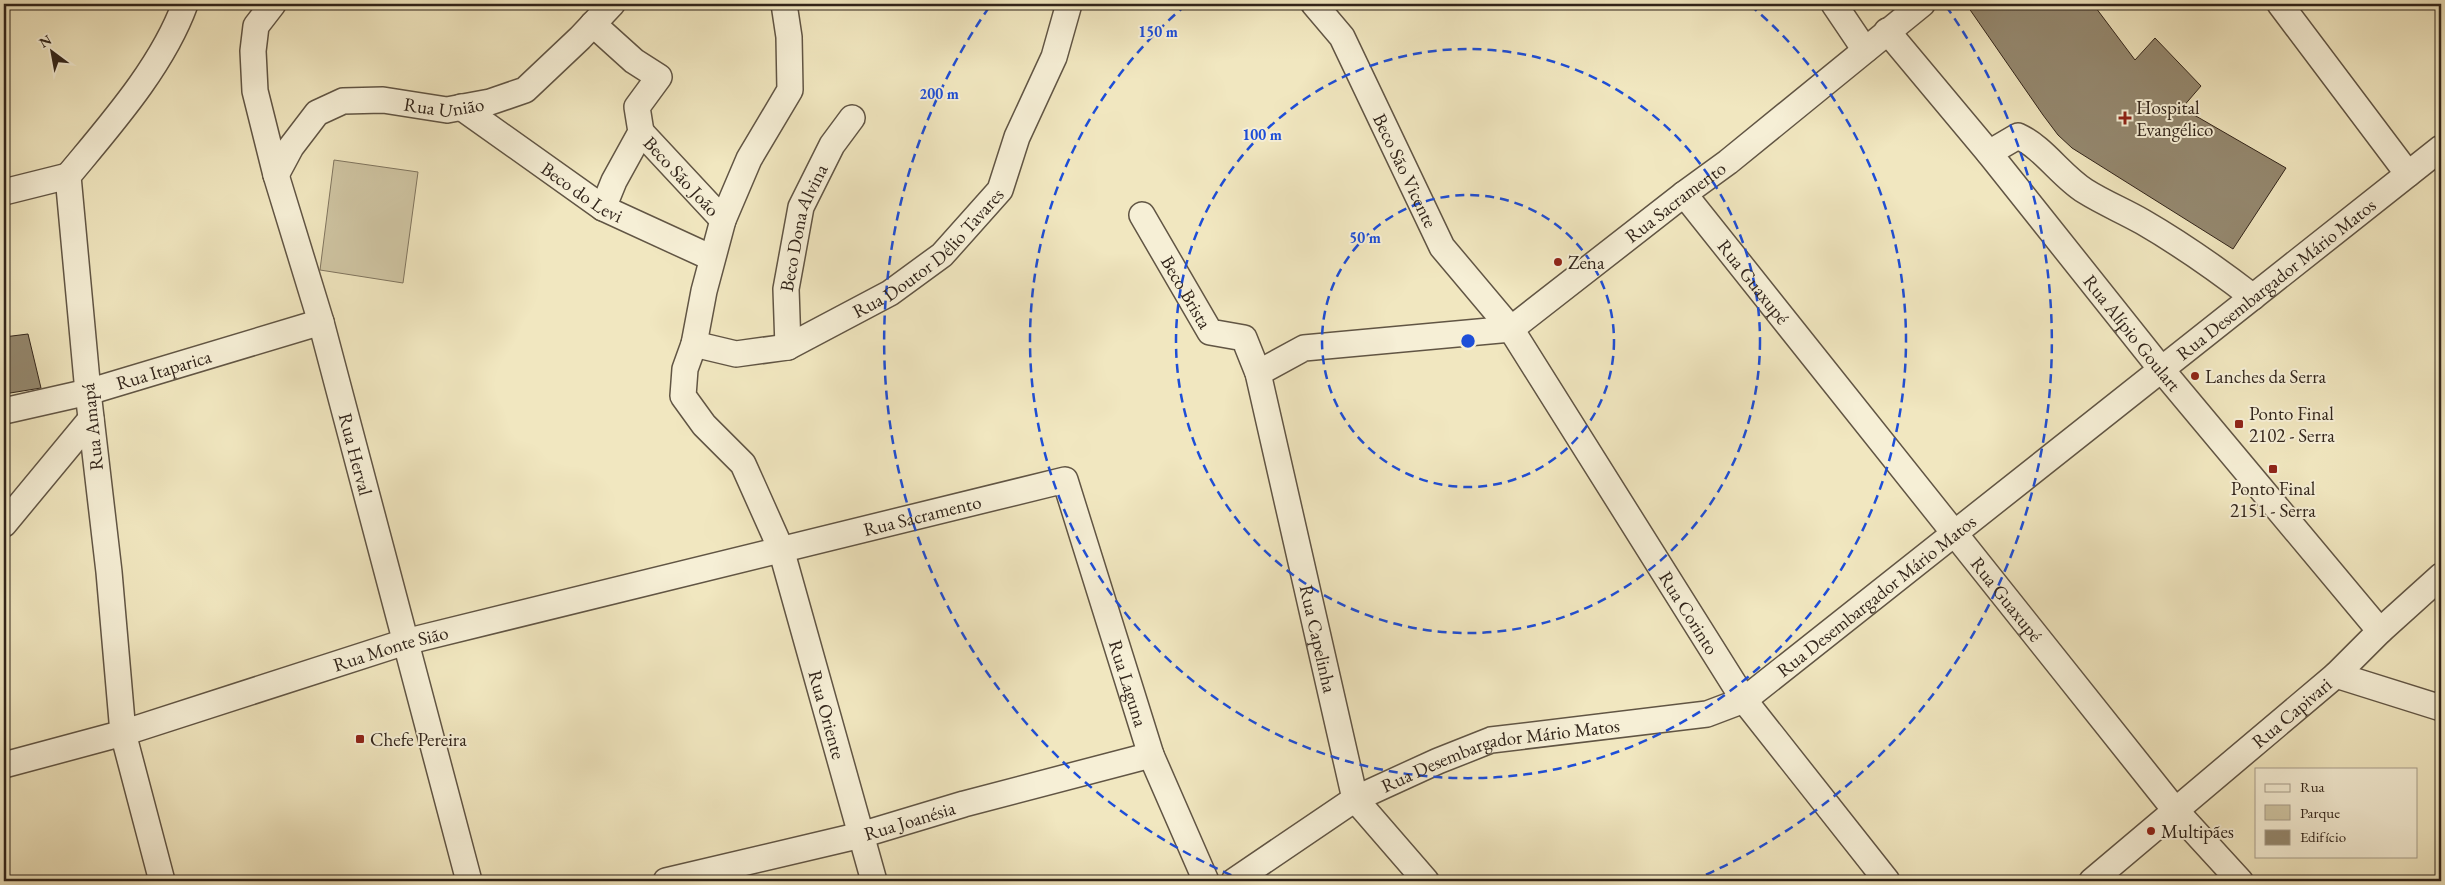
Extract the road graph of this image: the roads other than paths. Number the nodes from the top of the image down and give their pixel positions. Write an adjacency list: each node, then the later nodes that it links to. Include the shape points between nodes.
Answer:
1 (185, 4): 20 (street, via 176,28 126,106)
2 (273, 4): 19 (street, Rua Herval, via 256,26 253,52 255,91)
3 (612, 4): 10 (street, Rua União)
4 (784, 4): 25 (street, via 789,37 790,90 748,159)
5 (1069, 4): 31 (street, Rua Doutor Délio Tavares, via 1054,57 1017,137 1000,190 942,255 890,293)
6 (1314, 4): 29 (street, Beco São Vicente, via 1342,37 1442,247)
7 (1834, 4): 12 (street)
8 (1922, 4): 11 (street, Rua Sacramento)
9 (2280, 4): 18 (street)
10 (593, 24): 13 (street, Rua União, via 525,90 490,102); 15 (street, via 634,61 659,77 637,107)
11 (1887, 31): 12 (street, Rua Sacramento); 17 (street, Rua Alípio Goulart)
12 (1865, 50): 22 (street, Rua Sacramento)
13 (461, 107): 19 (street, Rua União, via 447,110 383,100 342,101 317,113 291,147); 23 (street, Beco do Levi)
14 (852, 118): 31 (street, Beco Dona Alvina, via 832,145 801,207 786,289)
15 (641, 132): 23 (street); 25 (street, Beco São João)
16 (2441, 148): 18 (street, Rua Desembargador Mário Matos)
17 (1989, 153): 27 (street, via 2018,136 2030,142 2085,191 2202,259); 32 (street, Rua Alípio Goulart)
18 (2408, 174): 27 (street, Rua Desembargador Mário Matos)
19 (276, 175): 28 (street, Rua Herval)
20 (68, 176): 21 (street); 34 (street, Rua Amapá)
21 (4, 192)
22 (1684, 194): 29 (street, Rua Sacramento); 39 (street, Rua Guaxupé)
23 (603, 208): 26 (street, Beco do Levi)
24 (1142, 215): 33 (street, Beco Brista, via 1210,332 1244,338)
25 (723, 220): 26 (street)
26 (712, 258): 30 (street)
27 (2253, 297): 32 (street, Rua Desembargador Mário Matos)
28 (321, 322): 34 (street, Rua Itaparica); 43 (street, Rua Herval)
29 (1511, 329): 33 (street, via 1304,348); 45 (street, Rua Corinto)
30 (694, 344): 31 (street, Rua Doutor Délio Tavares, via 736,354); 40 (street, Rua Oriente, via 685,369 683,396 704,425 743,464)
31 (788, 347)
32 (2160, 369): 39 (street, Rua Desembargador Mário Matos); 42 (street, Rua Alípio Goulart)
33 (1258, 373): 50 (street, Rua Capelinha)
34 (88, 392): 35 (street, Rua Itaparica); 36 (street, Rua Amapá)
35 (4, 411)
36 (91, 420): 38 (street); 47 (street, Rua Amapá)
37 (1065, 480): 40 (street, Rua Sacramento); 48 (street, Rua Laguna)
38 (4, 524)
39 (1952, 533): 45 (street, Rua Desembargador Mário Matos); 51 (street, Rua Guaxupé)
40 (781, 549): 43 (street, Rua Monte Sião); 52 (street, Rua Oriente)
41 (2441, 576): 42 (street, Rua Capivari)
42 (2380, 631): 44 (street, Rua Capivari)
43 (405, 642): 47 (street, Rua Monte Sião); 54 (street, Rua Herval)
44 (2336, 675): 46 (street); 51 (street, Rua Capivari)
45 (1744, 700): 50 (street, Rua Desembargador Mário Matos, via 1707,714 1491,740); 60 (street, Rua Corinto)
46 (2441, 708)
47 (123, 732): 49 (street, Rua Monte Sião); 53 (street, Rua Amapá)
48 (1151, 755): 52 (street, Rua Joanésia, via 964,804); 57 (street, Rua Laguna)
49 (4, 765)
50 (1355, 799): 58 (street, Rua Desembargador Mário Matos); 59 (street, Rua Capelinha)
51 (2175, 810): 61 (street, Rua Capivari); 62 (street, Rua Guaxupé)
52 (862, 835): 55 (street, Rua Joanésia); 56 (street, Rua Oriente)
53 (162, 881)
54 (469, 881)
55 (666, 881)
56 (874, 881)
57 (1206, 881)
58 (1234, 881)
59 (1426, 881)
60 (1887, 881)
61 (2092, 881)
62 (2240, 881)

